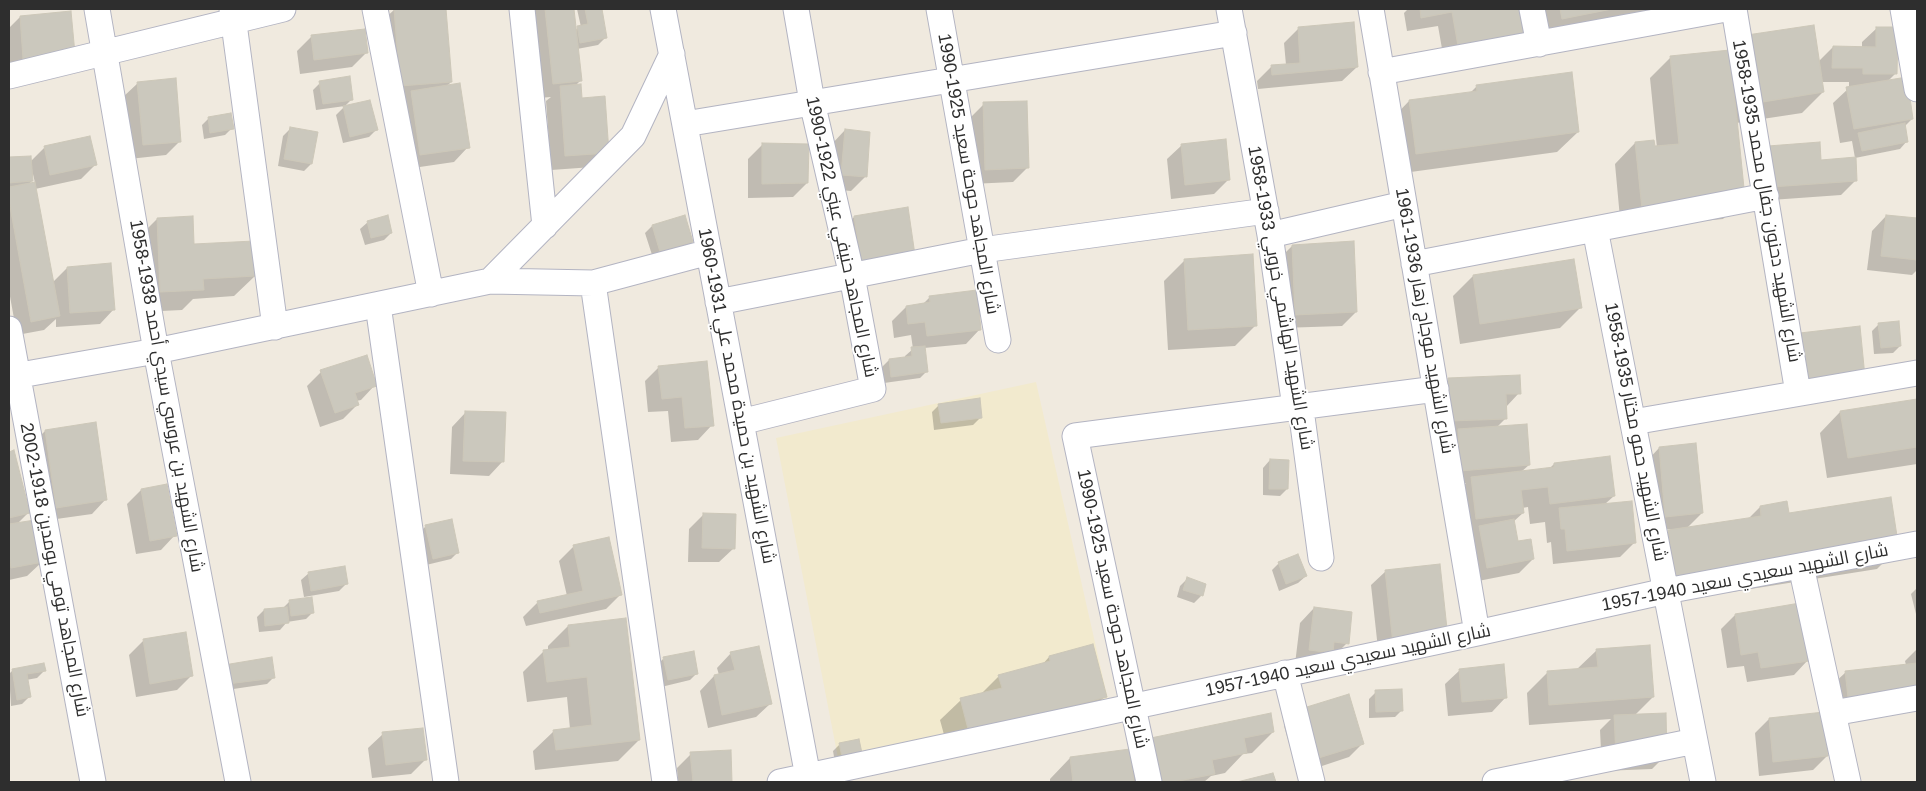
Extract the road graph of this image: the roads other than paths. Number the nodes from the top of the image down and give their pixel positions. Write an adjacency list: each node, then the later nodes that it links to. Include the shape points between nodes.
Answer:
1 (97, 9): 17 (street, شارع الشهيد بن عروسي سيدي أحمد 1938-1958)
2 (283, 9): 14 (street)
3 (375, 9): 36 (street)
4 (522, 9): 28 (street)
5 (663, 9): 18 (street, شارع الشهيد بن حميدة محمد علي 1931-1960)
6 (796, 9): 23 (street, شارع المجاهد حنيفي عيني 1922-1990)
7 (939, 9): 21 (street, شارع المجاهد حوحة سعيد 1925-1990)
8 (1229, 9): 15 (street, شارع الشهيد الهاشمي خروبي 1933-1958)
9 (1370, 9): 19 (street, شارع الشهيد موجاج زهار 1936-1961)
10 (1532, 9): 16 (street)
11 (1726, 9): 16 (street)
12 (1734, 9): 25 (street, شارع الشهيد دحنون جفال محمد 1935-1958)
13 (1904, 9): 22 (street)
14 (233, 15): 17 (street); 39 (street)
15 (1234, 33): 21 (street); 27 (street, شارع الشهيد الهاشمي خروبي 1933-1958)
16 (1540, 44): 19 (street)
17 (104, 53): 20 (street); 42 (street, شارع الشهيد بن عروسي سيدي أحمد 1938-1958)
18 (672, 54): 24 (street, شارع الشهيد بن حميدة محمد علي 1931-1960); 28 (street, via 633,136)
19 (1381, 72): 26 (street, شارع الشهيد موجاج زهار 1936-1961)
20 (9, 76)
21 (951, 79): 23 (street); 30 (street, شارع المجاهد حوحة سعيد 1925-1990)
22 (1917, 88)
23 (812, 102): 24 (street); 33 (street, شارع المجاهد حنيفي عيني 1922-1990)
24 (685, 124): 31 (street, شارع الشهيد بن حميدة محمد علي 1931-1960)
25 (1766, 196): 29 (street); 46 (street, شارع الشهيد دحنون جفال محمد 1935-1958)
26 (1404, 204): 27 (street); 32 (street, شارع الشهيد موجاج زهار 1936-1961)
27 (1268, 223): 30 (street); 47 (street, شارع الشهيد الهاشمي خروبي 1933-1958)
28 (545, 226): 34 (street)
29 (1595, 229): 32 (street); 49 (street, شارع الشهيد حمو مختار 1935-1958)
30 (982, 250): 33 (street); 41 (street, شارع المجاهد حوحة سعيد 1925-1990)
31 (709, 252): 35 (street); 37 (street, شارع الشهيد بن حميدة محمد علي 1931-1960)
32 (1414, 264): 45 (street, شارع الشهيد موجاج زهار 1936-1961)
33 (852, 276): 37 (street); 48 (street, شارع المجاهد حنيفي عيني 1922-1990, via 873,390)
34 (490, 281): 35 (street); 36 (street)
35 (593, 283): 64 (street)
36 (430, 294): 38 (street)
37 (718, 302): 48 (street, شارع الشهيد بن حميدة محمد علي 1931-1960)
38 (378, 305): 39 (street); 63 (street)
39 (275, 326): 42 (street)
40 (9, 329): 44 (street, شارع المجاهد تومي بومدين 1918-2002)
41 (998, 340)
42 (156, 351): 44 (street); 62 (street, شارع الشهيد بن عروسي سيدي أحمد 1938-1958)
43 (1917, 373): 46 (street)
44 (13, 376): 61 (street, شارع المجاهد تومي بومدين 1918-2002)
45 (1436, 389): 47 (street); 54 (street, شارع الشهيد موجاج زهار 1936-1961)
46 (1798, 394): 49 (street)
47 (1295, 407): 51 (street, شارع الشهيد الهاشمي خروبي 1933-1958, via 1302,417); 57 (street, شارع المجاهد حوحة سعيد 1925-1990, via 1076,436)
48 (741, 422): 60 (street, شارع الشهيد بن حميدة محمد علي 1931-1960)
49 (1633, 422): 53 (street, شارع الشهيد حمو مختار 1935-1958)
50 (1917, 544): 52 (street, شارع الشهيد سعيدي سعيد 1940-1957)
51 (1321, 558)
52 (1801, 566): 53 (street, شارع الشهيد سعيدي سعيد 1940-1957); 58 (street)
53 (1666, 590): 54 (street, شارع الشهيد سعيدي سعيد 1940-1957); 59 (street, شارع الشهيد حمو مختار 1935-1958)
54 (1477, 633): 55 (street, شارع الشهيد سعيدي سعيد 1940-1957)
55 (1285, 673): 57 (street, شارع الشهيد سعيدي سعيد 1940-1957); 67 (street)
56 (1917, 698): 58 (street)
57 (1133, 708): 60 (street, شارع الشهيد سعيدي سعيد 1940-1957); 66 (street, شارع المجاهد حوحة سعيد 1925-1990)
58 (1833, 713): 70 (street)
59 (1695, 741): 68 (street); 69 (street, شارع الشهيد حمو مختار 1935-1958)
60 (808, 779): 65 (street, شارع الشهيد سعيدي سعيد 1940-1957)
61 (93, 782)
62 (238, 782)
63 (446, 782)
64 (665, 782)
65 (780, 782)
66 (1149, 782)
67 (1312, 782)
68 (1495, 782)
69 (1703, 782)
70 (1848, 782)

